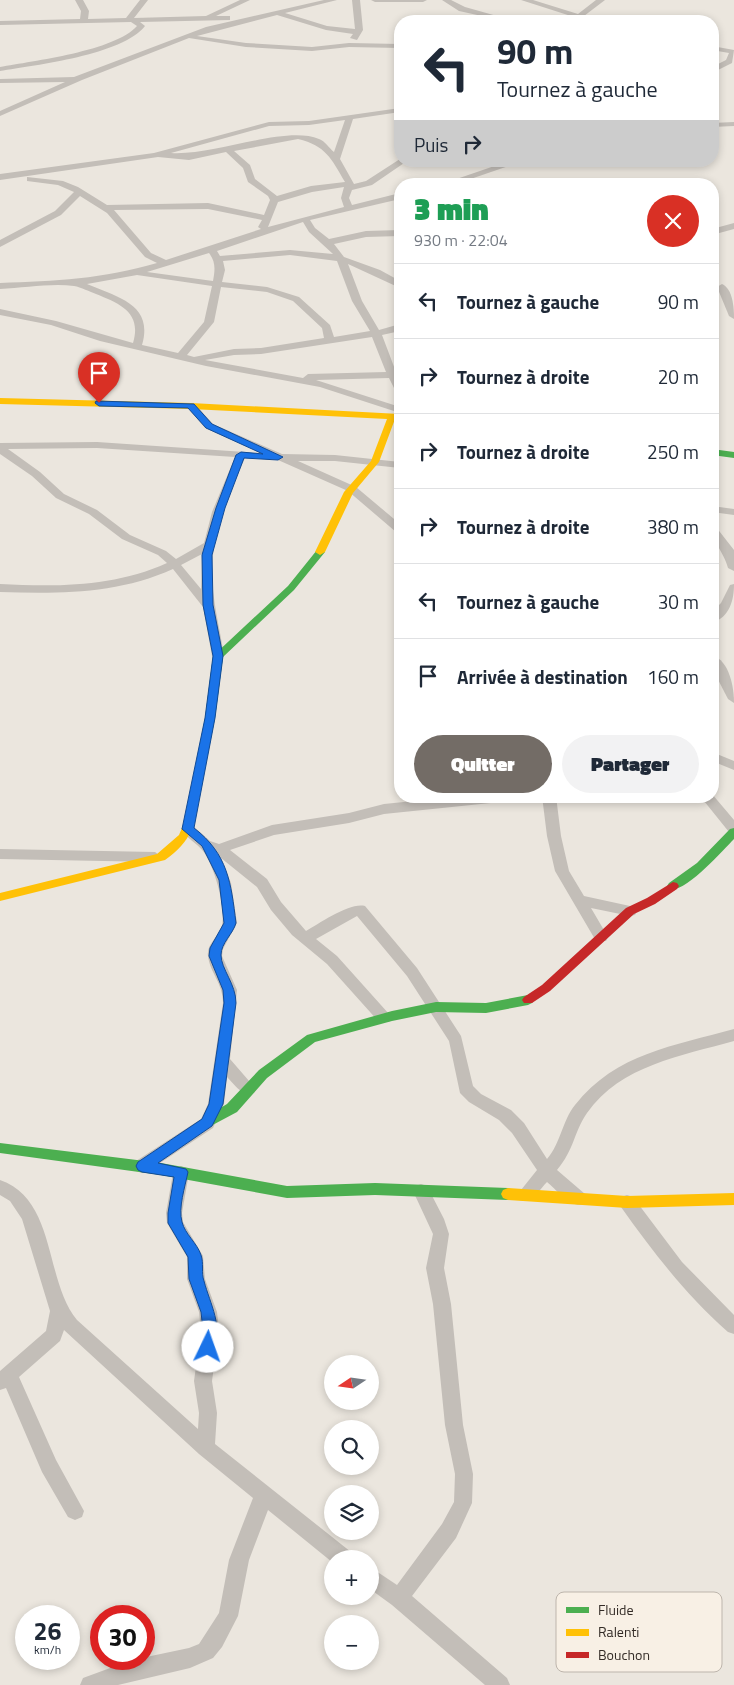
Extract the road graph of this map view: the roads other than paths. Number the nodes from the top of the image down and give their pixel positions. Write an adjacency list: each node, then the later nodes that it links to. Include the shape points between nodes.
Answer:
1 (79, 0): 17 (street, via 85,11)
2 (144, 0): 19 (street)
3 (246, 0): 11 (street)
4 (333, 0): 12 (street)
5 (356, 0): 21 (street)
6 (375, 0): 7 (street)
7 (423, 0)
8 (446, 0): 13 (street, via 462,9)
9 (525, 0): 14 (street)
10 (598, 0): 15 (street)
11 (238, 2): 18 (street)
12 (276, 15): 16 (street); 21 (street, via 298,18 326,28)
13 (487, 15)
14 (570, 15)
15 (583, 15)
16 (266, 17): 18 (street); 22 (street, via 209,29)
17 (84, 20): 19 (street); 20 (street)
18 (203, 20): 19 (street); 23 (street)
19 (131, 21): 28 (street, via 141,26 138,33)
20 (0, 23)
21 (358, 32): 24 (street)
22 (189, 37): 23 (street); 24 (street, via 312,49)
23 (165, 44): 31 (street)
24 (349, 45): 25 (street)
25 (394, 46)
26 (719, 49): 27 (street)
27 (734, 52): 29 (street, via 729,61)
28 (81, 60): 30 (street); 31 (street)
29 (719, 67)
30 (0, 70)
31 (77, 78): 32 (street); 34 (street)
32 (0, 81)
33 (394, 111): 35 (street)
34 (0, 114)
35 (349, 118): 39 (street, via 266,124); 40 (street)
36 (734, 124): 37 (street)
37 (719, 125)
38 (228, 150): 39 (street, via 189,157); 40 (street, via 306,137 318,141); 49 (street, via 247,168 251,180 268,190)
39 (158, 154): 44 (street)
40 (336, 159): 46 (street)
41 (394, 166): 46 (street, via 369,183)
42 (501, 167): 45 (street)
43 (0, 177): 44 (street)
44 (11, 177): 47 (street, via 60,183)
45 (465, 178)
46 (349, 186): 49 (street, via 311,189); 51 (street, via 345,198)
47 (79, 192): 50 (street); 59 (street, via 58,213)
48 (394, 198): 51 (street)
49 (274, 200): 52 (street)
50 (104, 208): 52 (street, via 208,206); 63 (street, via 148,255)
51 (349, 209): 53 (street)
52 (267, 218): 57 (street)
53 (305, 219): 57 (street); 58 (street, via 312,230)
54 (734, 226): 55 (street)
55 (719, 230)
56 (394, 233): 58 (street, via 366,234)
57 (255, 235): 60 (street)
58 (330, 242): 61 (street)
59 (0, 244)
60 (211, 250): 62 (street); 63 (street)
61 (341, 258): 62 (street, via 296,251); 65 (street); 75 (street, via 362,311)
62 (218, 259): 67 (street)
63 (166, 264): 64 (street)
64 (154, 272): 66 (street); 67 (street)
65 (394, 281)
66 (77, 283): 69 (street); 77 (street, via 132,307 142,330)
67 (219, 284): 76 (street, via 256,288 297,300 328,326); 78 (street, via 209,322)
68 (734, 285): 70 (street)
69 (0, 286)
70 (719, 288)
71 (719, 291): 73 (street)
72 (0, 312): 77 (street)
73 (734, 316)
74 (394, 328): 75 (street)
75 (376, 333): 76 (street); 79 (street, via 384,359)
76 (328, 341): 78 (street)
77 (137, 347): 78 (street)
78 (185, 358): 81 (street)
79 (394, 372)
80 (394, 374): 81 (street, via 326,375)
81 (290, 380): 84 (street, via 322,384)
82 (0, 401): 83 (main road)
83 (191, 406): 85 (main road); 91 (street, via 209,426)
84 (394, 410)
85 (394, 411)
86 (394, 420): 92 (main road)
87 (0, 447): 89 (street, via 97,445); 100 (street, via 60,496 93,512 126,537 162,553)
88 (719, 453): 90 (main road)
89 (241, 455): 91 (street); 99 (street)
90 (734, 455)
91 (278, 457): 92 (street); 94 (street)
92 (374, 462): 93 (street); 94 (main road)
93 (394, 464)
94 (352, 489): 97 (street); 106 (main road, via 323,548 291,588)
95 (719, 510): 96 (street)
96 (734, 512)
97 (394, 525)
98 (719, 538): 101 (street, via 730,553)
99 (210, 544): 100 (street); 104 (street, via 206,572)
100 (174, 563): 102 (street, via 141,579 111,585); 104 (street)
101 (734, 568)
102 (0, 588)
103 (734, 588): 105 (street)
104 (208, 605): 106 (street)
105 (719, 612)
106 (218, 656): 114 (main road, via 210,718)
107 (719, 669): 108 (street)
108 (734, 699)
109 (719, 759): 110 (street)
110 (734, 766)
111 (440, 803): 116 (street, via 384,809 349,818 289,826)
112 (550, 803): 120 (street, via 562,871)
113 (712, 803): 115 (street)
114 (188, 829): 116 (street); 118 (main road, via 178,847)
115 (734, 830): 121 (main road, via 701,866)
116 (212, 849): 123 (street, via 232,858 262,883 276,906); 127 (street, via 224,880 230,923 215,956 230,990)
117 (0, 854): 118 (street)
118 (161, 857): 119 (main road)
119 (0, 897)
120 (579, 900): 121 (street); 122 (street)
121 (630, 912): 122 (main road)
122 (601, 937): 124 (main road, via 531,999 486,1008)
123 (305, 938): 124 (street, via 360,910 412,972); 125 (street, via 332,960)
124 (436, 1007): 125 (main road); 132 (street, via 456,1040 466,1088 518,1128)
125 (384, 1018): 128 (main road, via 311,1038)
126 (734, 1035): 132 (street, via 637,1063 613,1077 580,1110 562,1152)
127 (222, 1061): 128 (street); 129 (street, via 216,1104)
128 (248, 1089): 129 (main road, via 232,1108)
129 (207, 1122): 131 (street)
130 (0, 1148): 131 (main road)
131 (142, 1166): 133 (main road)
132 (546, 1171): 136 (street); 137 (street)
133 (181, 1172): 135 (main road, via 287,1192); 143 (street, via 175,1223 195,1256 196,1279 208,1312 210,1330 203,1381 208,1413)
134 (0, 1187): 140 (street, via 16,1196 30,1216)
135 (421, 1190): 136 (main road); 148 (street, via 441,1234 435,1268 442,1304 454,1425 464,1474 463,1503 449,1531)
136 (524, 1195): 137 (main road)
137 (578, 1198): 139 (main road)
138 (734, 1199): 139 (main road)
139 (627, 1202): 141 (street, via 674,1267 706,1302)
140 (59, 1311): 142 (street, via 54,1335); 143 (street, via 71,1326)
141 (734, 1326)
142 (4, 1378): 145 (street)
143 (206, 1448): 144 (street)
144 (264, 1495): 146 (street); 149 (street, via 239,1560 228,1616 216,1640 206,1651 190,1658 132,1670)
145 (75, 1511)
146 (333, 1550)
147 (379, 1584): 148 (street)
148 (399, 1598): 150 (street)
149 (90, 1685)
150 (500, 1685)

